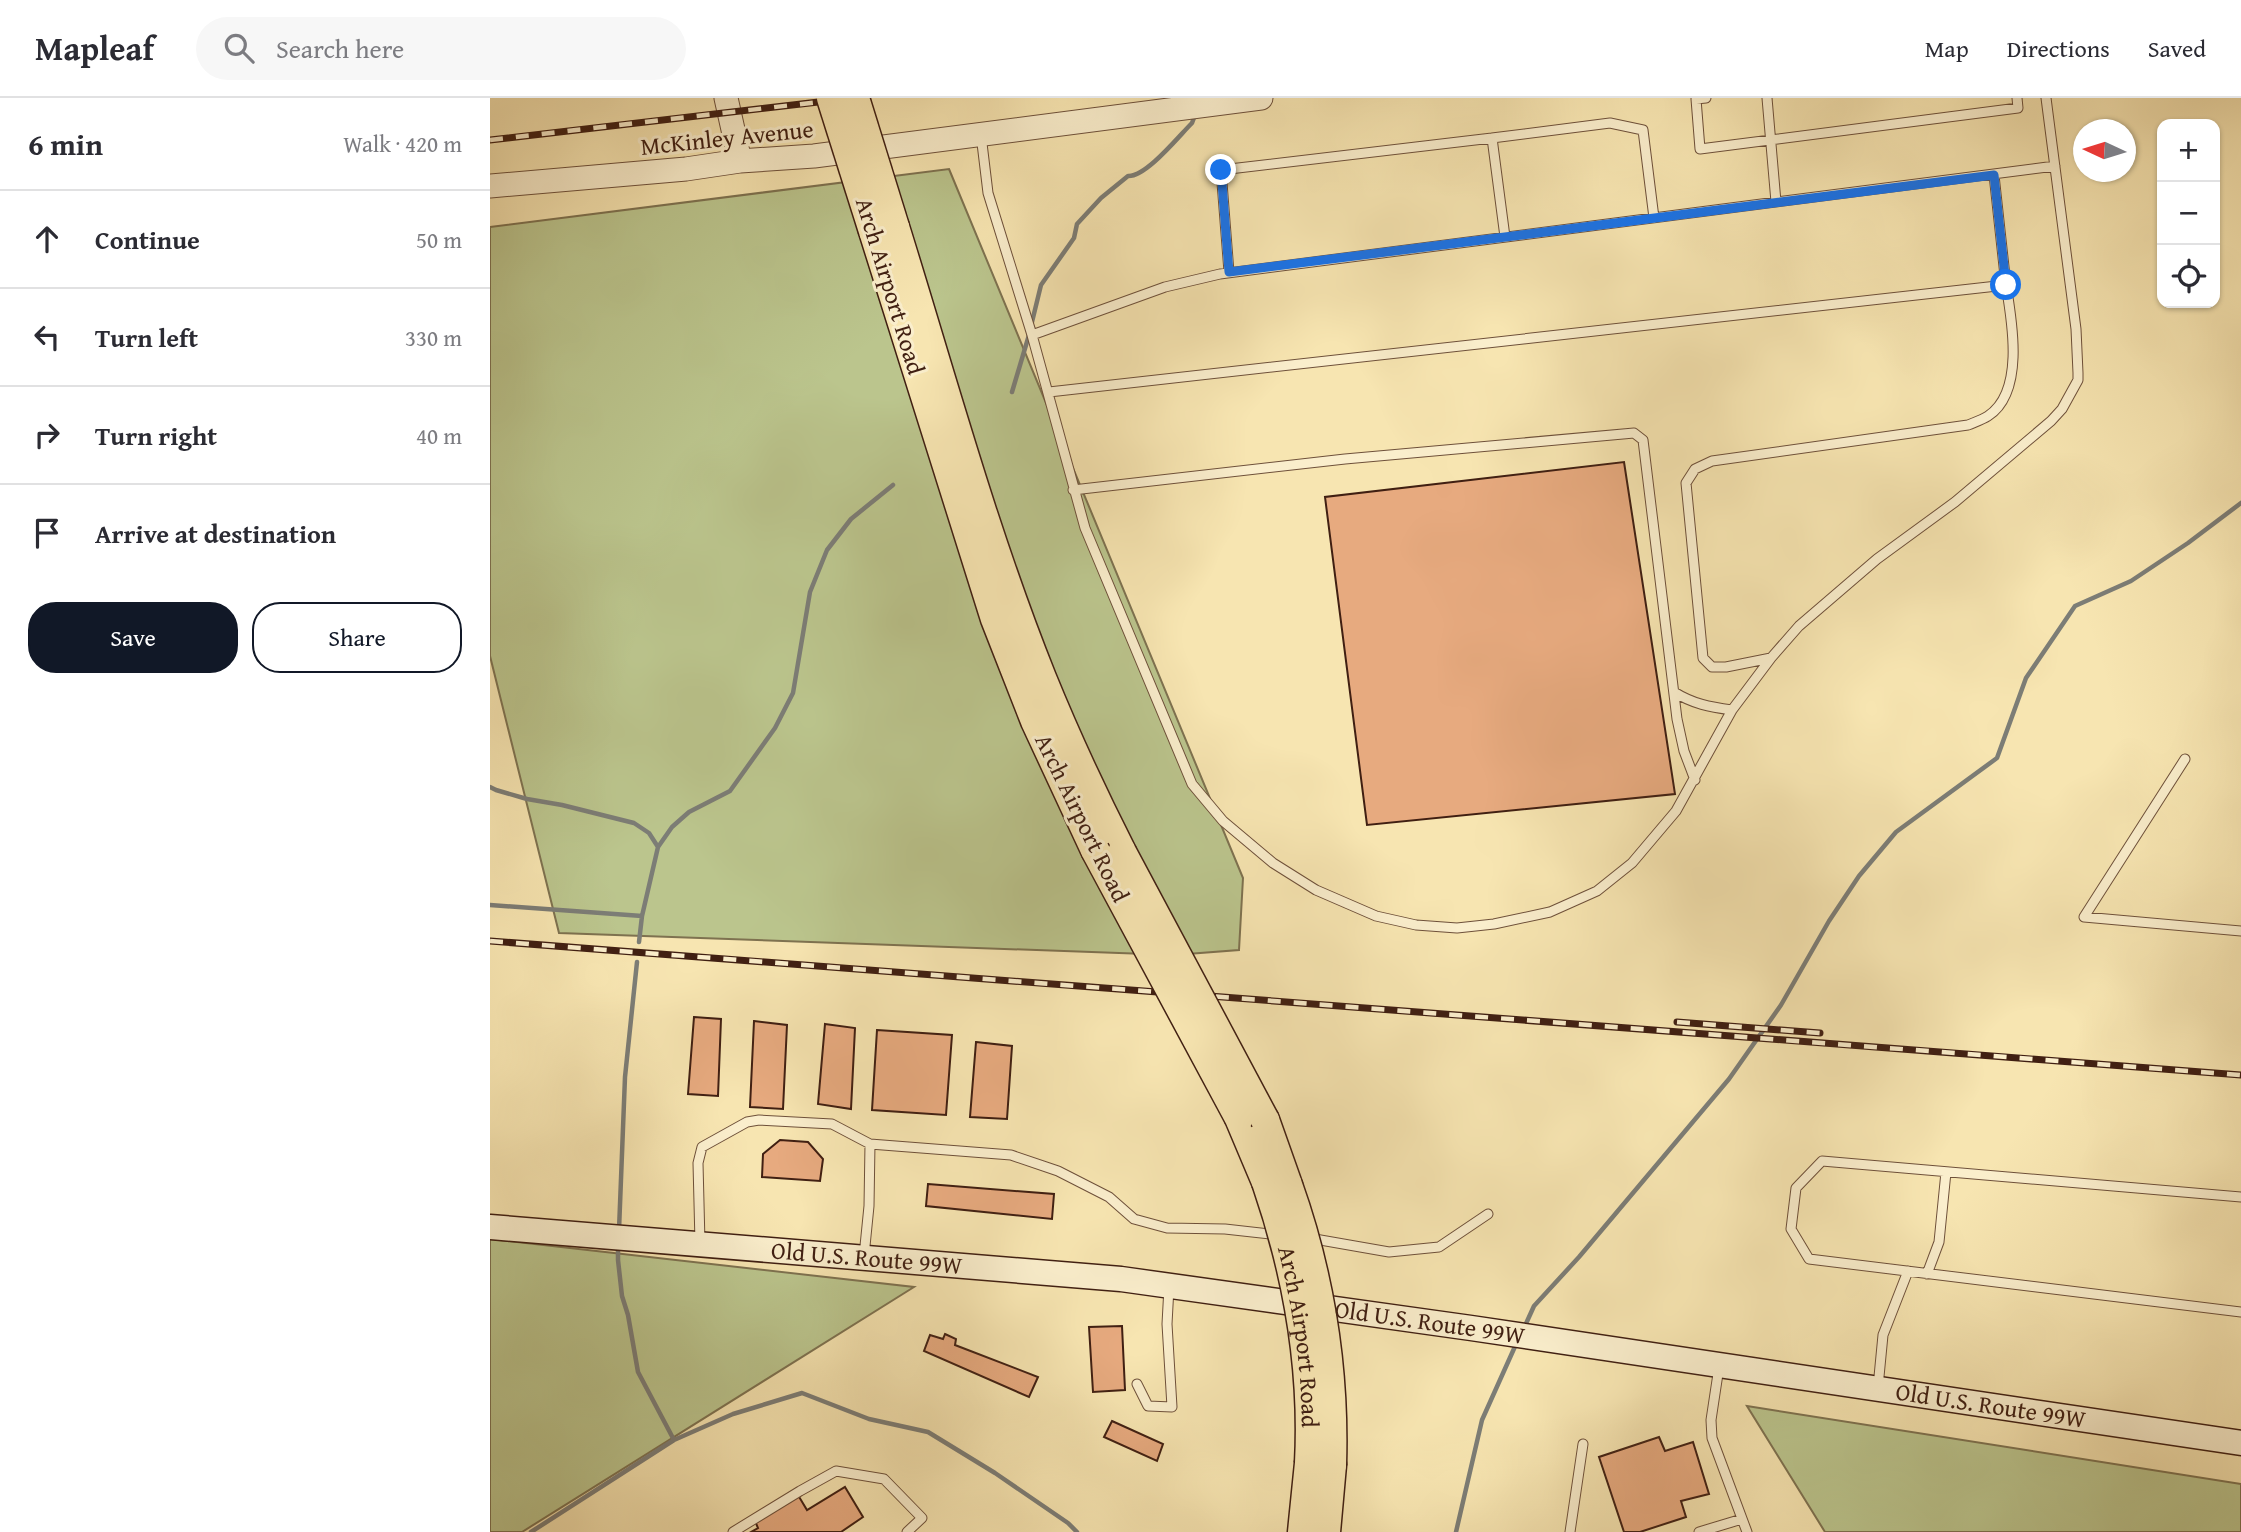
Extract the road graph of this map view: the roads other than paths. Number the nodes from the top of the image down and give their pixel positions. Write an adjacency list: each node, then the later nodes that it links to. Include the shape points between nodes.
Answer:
1 (726, 98): 12 (street)
2 (831, 98): 18 (main road, Arch Airport Road, bridge)
3 (855, 98): 18 (main road, Arch Airport Road, bridge)
4 (1261, 98): 9 (street, McKinley Avenue)
5 (1706, 98): 11 (lane, via 1696,99 1700,149)
6 (1767, 98): 11 (lane)
7 (2017, 98): 11 (lane, via 2018,108)
8 (2046, 98): 13 (lane)
9 (981, 134): 12 (street, McKinley Avenue); 22 (lane, via 988,193)
10 (1492, 138): 17 (lane, via 1610,123 1643,130); 19 (lane); 20 (lane, via 1221,170)
11 (1771, 140): 16 (lane)
12 (740, 161): 15 (street, McKinley Avenue)
13 (2054, 166): 14 (lane); 25 (lane, via 2078,373 2062,409 1955,502 1857,576 1799,626)
14 (1994, 175): 16 (lane); 21 (lane)
15 (490, 186)
16 (1776, 202): 17 (lane)
17 (1654, 218): 19 (lane)
18 (884, 229): 47 (main road, Arch Airport Road, bridge, via 1017,613 1108,851 1252,1119 1277,1183 1304,1229 1331,1387)
19 (1505, 236): 20 (lane)
20 (1229, 272): 22 (lane, via 1165,287)
21 (2006, 285): 23 (lane); 25 (lane, via 2014,333 2011,370 2002,401 1989,415 1968,425 1712,461 1695,468 1686,483 1703,658 1712,667 1726,667)
22 (1032, 335): 23 (lane)
23 (1049, 392): 24 (lane)
24 (1073, 490): 26 (lane, via 1634,433 1643,440); 29 (lane, via 1192,784 1223,821 1273,863 1316,890 1376,916 1416,925 1494,924 1550,912 1597,891 1632,863 1676,811)
25 (1771, 658): 27 (lane)
26 (1674, 692): 27 (lane, via 1707,707); 29 (lane, via 1684,751)
27 (1732, 710): 29 (lane)
28 (2186, 759): 30 (lane, via 2084,917)
29 (1695, 780)
30 (2241, 931)
31 (870, 1144): 34 (lane, via 1011,1154 1069,1176 1135,1219 1167,1228 1225,1228 1389,1252 1439,1247); 36 (lane, via 832,1124 759,1120 715,1138 702,1147 698,1163); 37 (lane)
32 (1946, 1172): 33 (lane); 38 (lane, via 1822,1161 1796,1188 1791,1229 1809,1259); 39 (lane, via 1939,1242)
33 (2241, 1197)
34 (1488, 1214)
35 (490, 1227): 36 (main road, Old U.S. Route 99W)
36 (700, 1245): 37 (main road, Old U.S. Route 99W)
37 (864, 1258): 40 (main road, Old U.S. Route 99W)
38 (1908, 1271): 39 (lane); 44 (lane, via 1883,1335)
39 (1927, 1274): 41 (lane)
40 (1169, 1286): 42 (main road, Old U.S. Route 99W); 43 (lane, via 1172,1407 1148,1406)
41 (2241, 1312)
42 (1719, 1366): 44 (main road, Old U.S. Route 99W); 48 (lane, via 1712,1438)
43 (1137, 1384)
44 (1878, 1389): 45 (main road, Old U.S. Route 99W)
45 (2241, 1443)
46 (1583, 1444): 53 (lane)
47 (1321, 1464): 51 (main road, Arch Airport Road); 52 (main road, Arch Airport Road)
48 (1742, 1519): 54 (lane); 55 (lane)
49 (733, 1532): 50 (lane, via 836,1471 884,1479 922,1518)
50 (907, 1532)
51 (1302, 1532)
52 (1326, 1532)
53 (1570, 1532)
54 (1699, 1532)
55 (1747, 1532)

